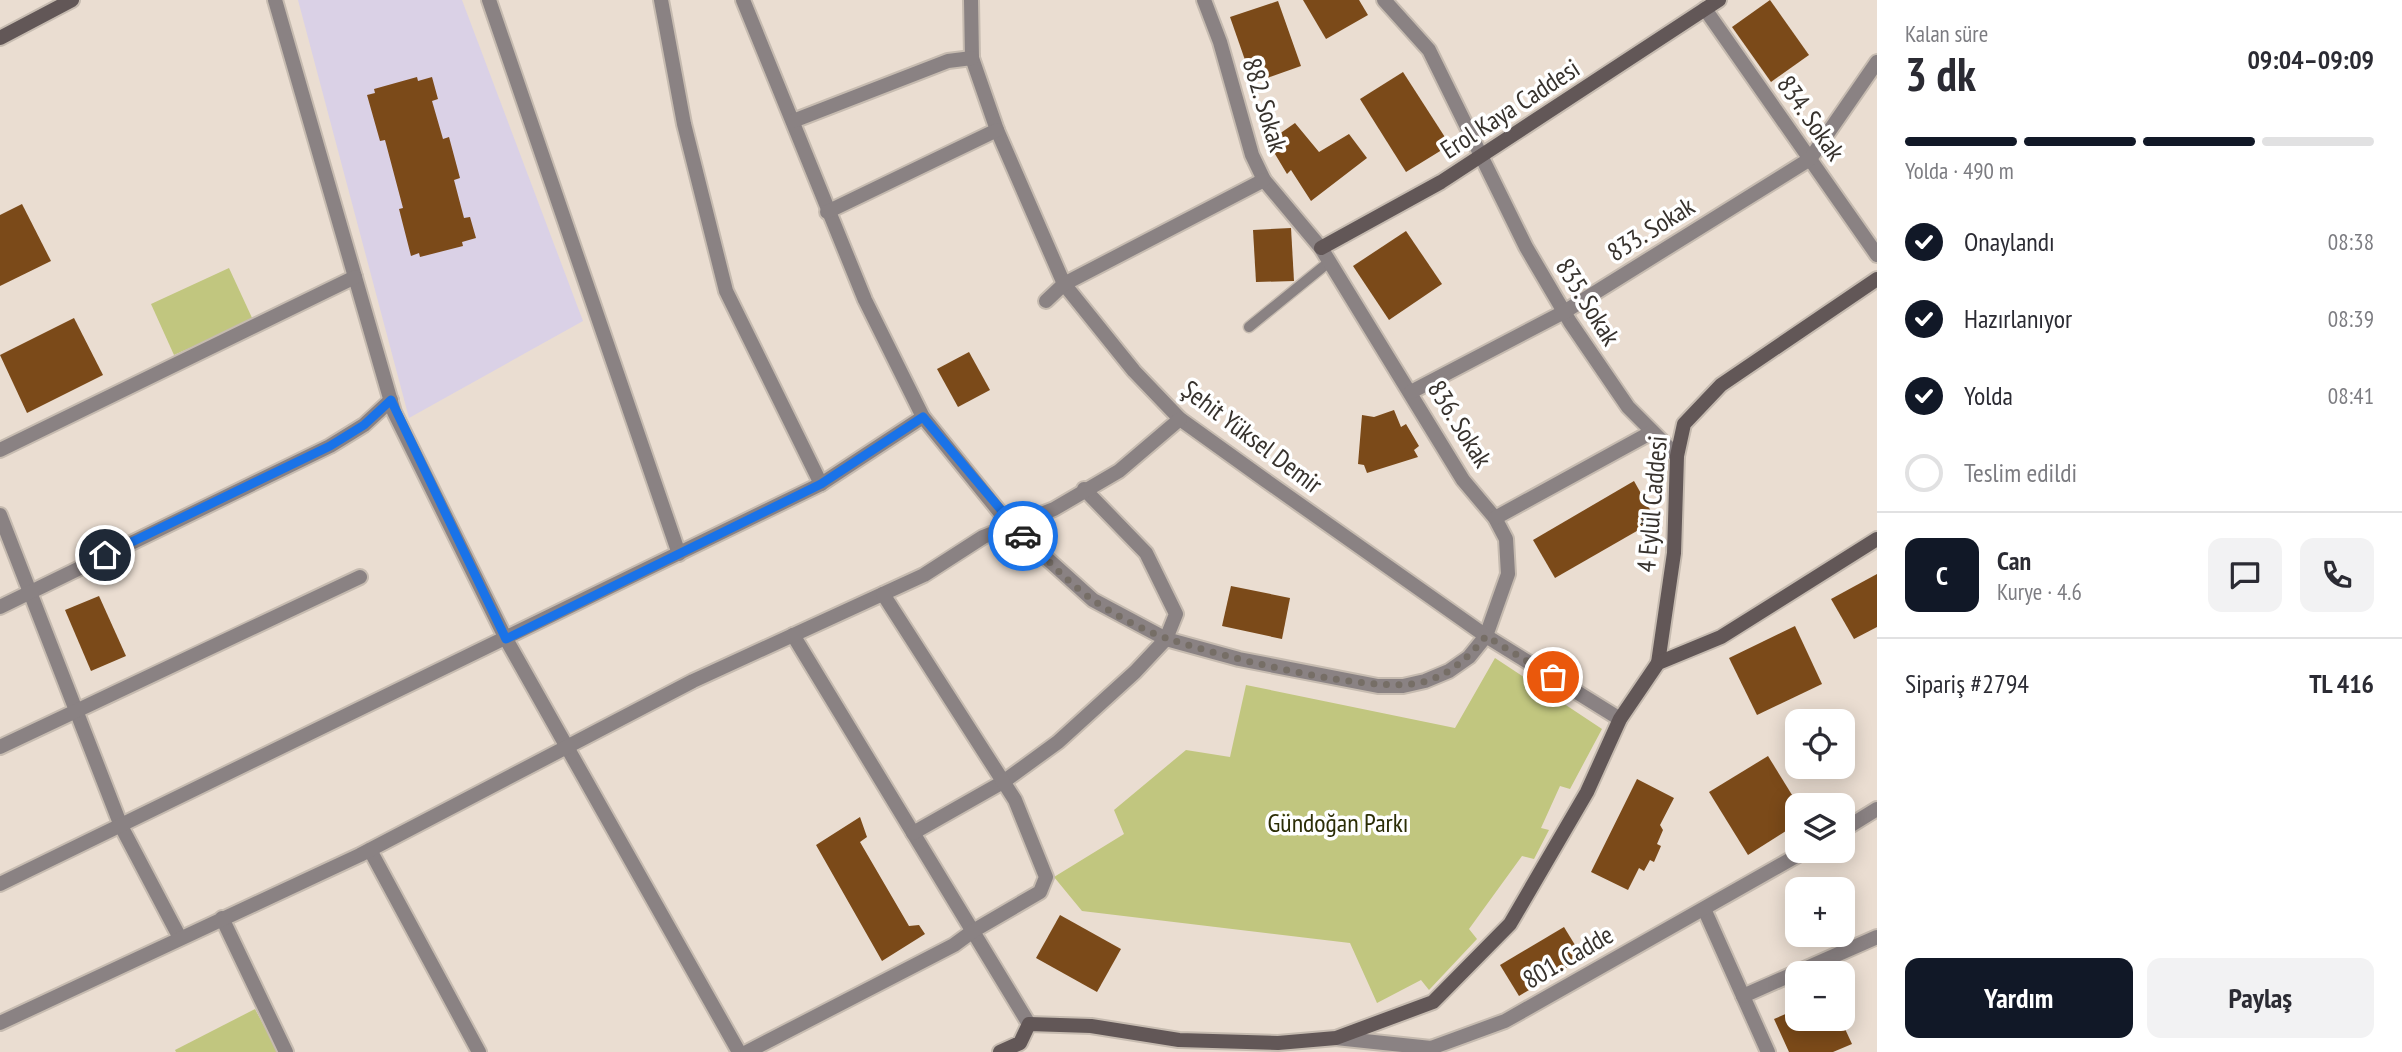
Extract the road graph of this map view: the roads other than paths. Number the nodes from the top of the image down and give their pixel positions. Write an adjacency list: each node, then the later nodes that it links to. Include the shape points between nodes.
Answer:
1 (72, 0): 11 (street)
2 (275, 0): 23 (street)
3 (489, 0): 42 (street)
4 (743, 0): 14 (street)
5 (971, 0): 12 (street, Şehit Yüksel Demir)
6 (1204, 0): 18 (street, 882. Sokak)
7 (1384, 0): 16 (street, 835. Sokak, via 1429,50)
8 (1719, 0): 10 (street, Erol Kaya Caddesi)
9 (660, 1): 36 (street, via 684,124 726,291)
10 (1705, 9): 16 (street, Erol Kaya Caddesi); 17 (street, 834. Sokak)
11 (0, 38)
12 (972, 58): 14 (street, via 948,61); 15 (street, Şehit Yüksel Demir)
13 (1877, 62): 17 (street, 833. Sokak)
14 (793, 121): 19 (street)
15 (997, 130): 19 (street); 25 (street, Şehit Yüksel Demir)
16 (1482, 156): 20 (street, Erol Kaya Caddesi); 27 (street, 835. Sokak)
17 (1810, 159): 21 (street, 834. Sokak); 27 (street, 833. Sokak)
18 (1264, 180): 20 (street, 882. Sokak); 25 (street)
19 (827, 212): 31 (street)
20 (1321, 248): 22 (street, 836. Sokak)
21 (1877, 255)
22 (1329, 262): 28 (lane); 29 (street, 836. Sokak)
23 (355, 277): 30 (street); 34 (street)
24 (1877, 279): 35 (street, 4 Eylül Caddesi, via 1721,385 1684,424)
25 (1064, 284): 26 (street); 32 (street, Şehit Yüksel Demir, via 1134,371)
26 (1046, 301)
27 (1564, 312): 29 (street, 833. Sokak); 33 (street, 835. Sokak, via 1628,407)
28 (1249, 327)
29 (1411, 392): 39 (street, 836. Sokak, via 1463,480)
30 (391, 400): 44 (street, via 364,425 330,446); 49 (street)
31 (923, 417): 36 (street); 40 (street)
32 (1180, 419): 37 (street, via 1119,471); 48 (street, Şehit Yüksel Demir)
33 (1652, 432): 35 (street, 835. Sokak); 39 (street)
34 (0, 450)
35 (1677, 456): 51 (street, 4 Eylül Caddesi, via 1674,553)
36 (821, 484): 42 (street)
37 (1084, 489): 40 (street, via 1054,509); 50 (street, via 1146,554 1176,614)
38 (0, 514): 44 (street)
39 (1495, 518): 48 (street, 836. Sokak, via 1506,538 1508,574)
40 (1012, 526): 45 (street, via 983,537 924,575); 50 (street, via 1093,600)
41 (1877, 539): 51 (street, via 1721,637)
42 (679, 554): 49 (street)
43 (360, 577): 52 (street)
44 (30, 592): 46 (street); 52 (street)
45 (883, 594): 47 (street); 56 (street)
46 (0, 607)
47 (793, 635): 55 (street, via 692,681); 60 (street)
48 (1486, 636): 50 (street, via 1469,657 1449,671 1403,686 1239,659); 53 (street, Şehit Yüksel Demir)
49 (506, 639): 55 (street); 59 (street)
50 (1166, 639): 56 (street, via 1058,742)
51 (1658, 663): 53 (street)
52 (76, 710): 54 (street); 59 (street)
53 (1620, 719): 72 (street, via 1587,792 1510,924 1433,1002)
54 (0, 747)
55 (569, 747): 61 (street); 77 (street)
56 (1003, 782): 60 (street); 66 (street, via 1015,800 1046,877 1040,892)
57 (1877, 809): 58 (street)
58 (1855, 823)
59 (121, 825): 63 (street); 68 (street)
60 (913, 833): 66 (street)
61 (370, 850): 65 (street); 76 (street)
62 (1785, 863): 64 (street, 801. Cadde)
63 (0, 884)
64 (1705, 911): 69 (street); 74 (street, 801. Cadde, via 1623,952 1505,1021 1432,1048)
65 (222, 918): 68 (street); 75 (street)
66 (972, 930): 71 (street); 78 (street, via 954,946)
67 (1877, 937): 69 (street)
68 (180, 938): 70 (street)
69 (1743, 996): 80 (street)
70 (0, 1023)
71 (1029, 1024): 72 (street, via 1091,1026 1179,1040 1278,1043); 73 (street)
72 (1336, 1038): 74 (street, 801. Cadde)
73 (1022, 1047): 79 (street)
74 (1407, 1049)
75 (286, 1052)
76 (479, 1052)
77 (739, 1052)
78 (747, 1052)
79 (1000, 1052)
80 (1768, 1052)

